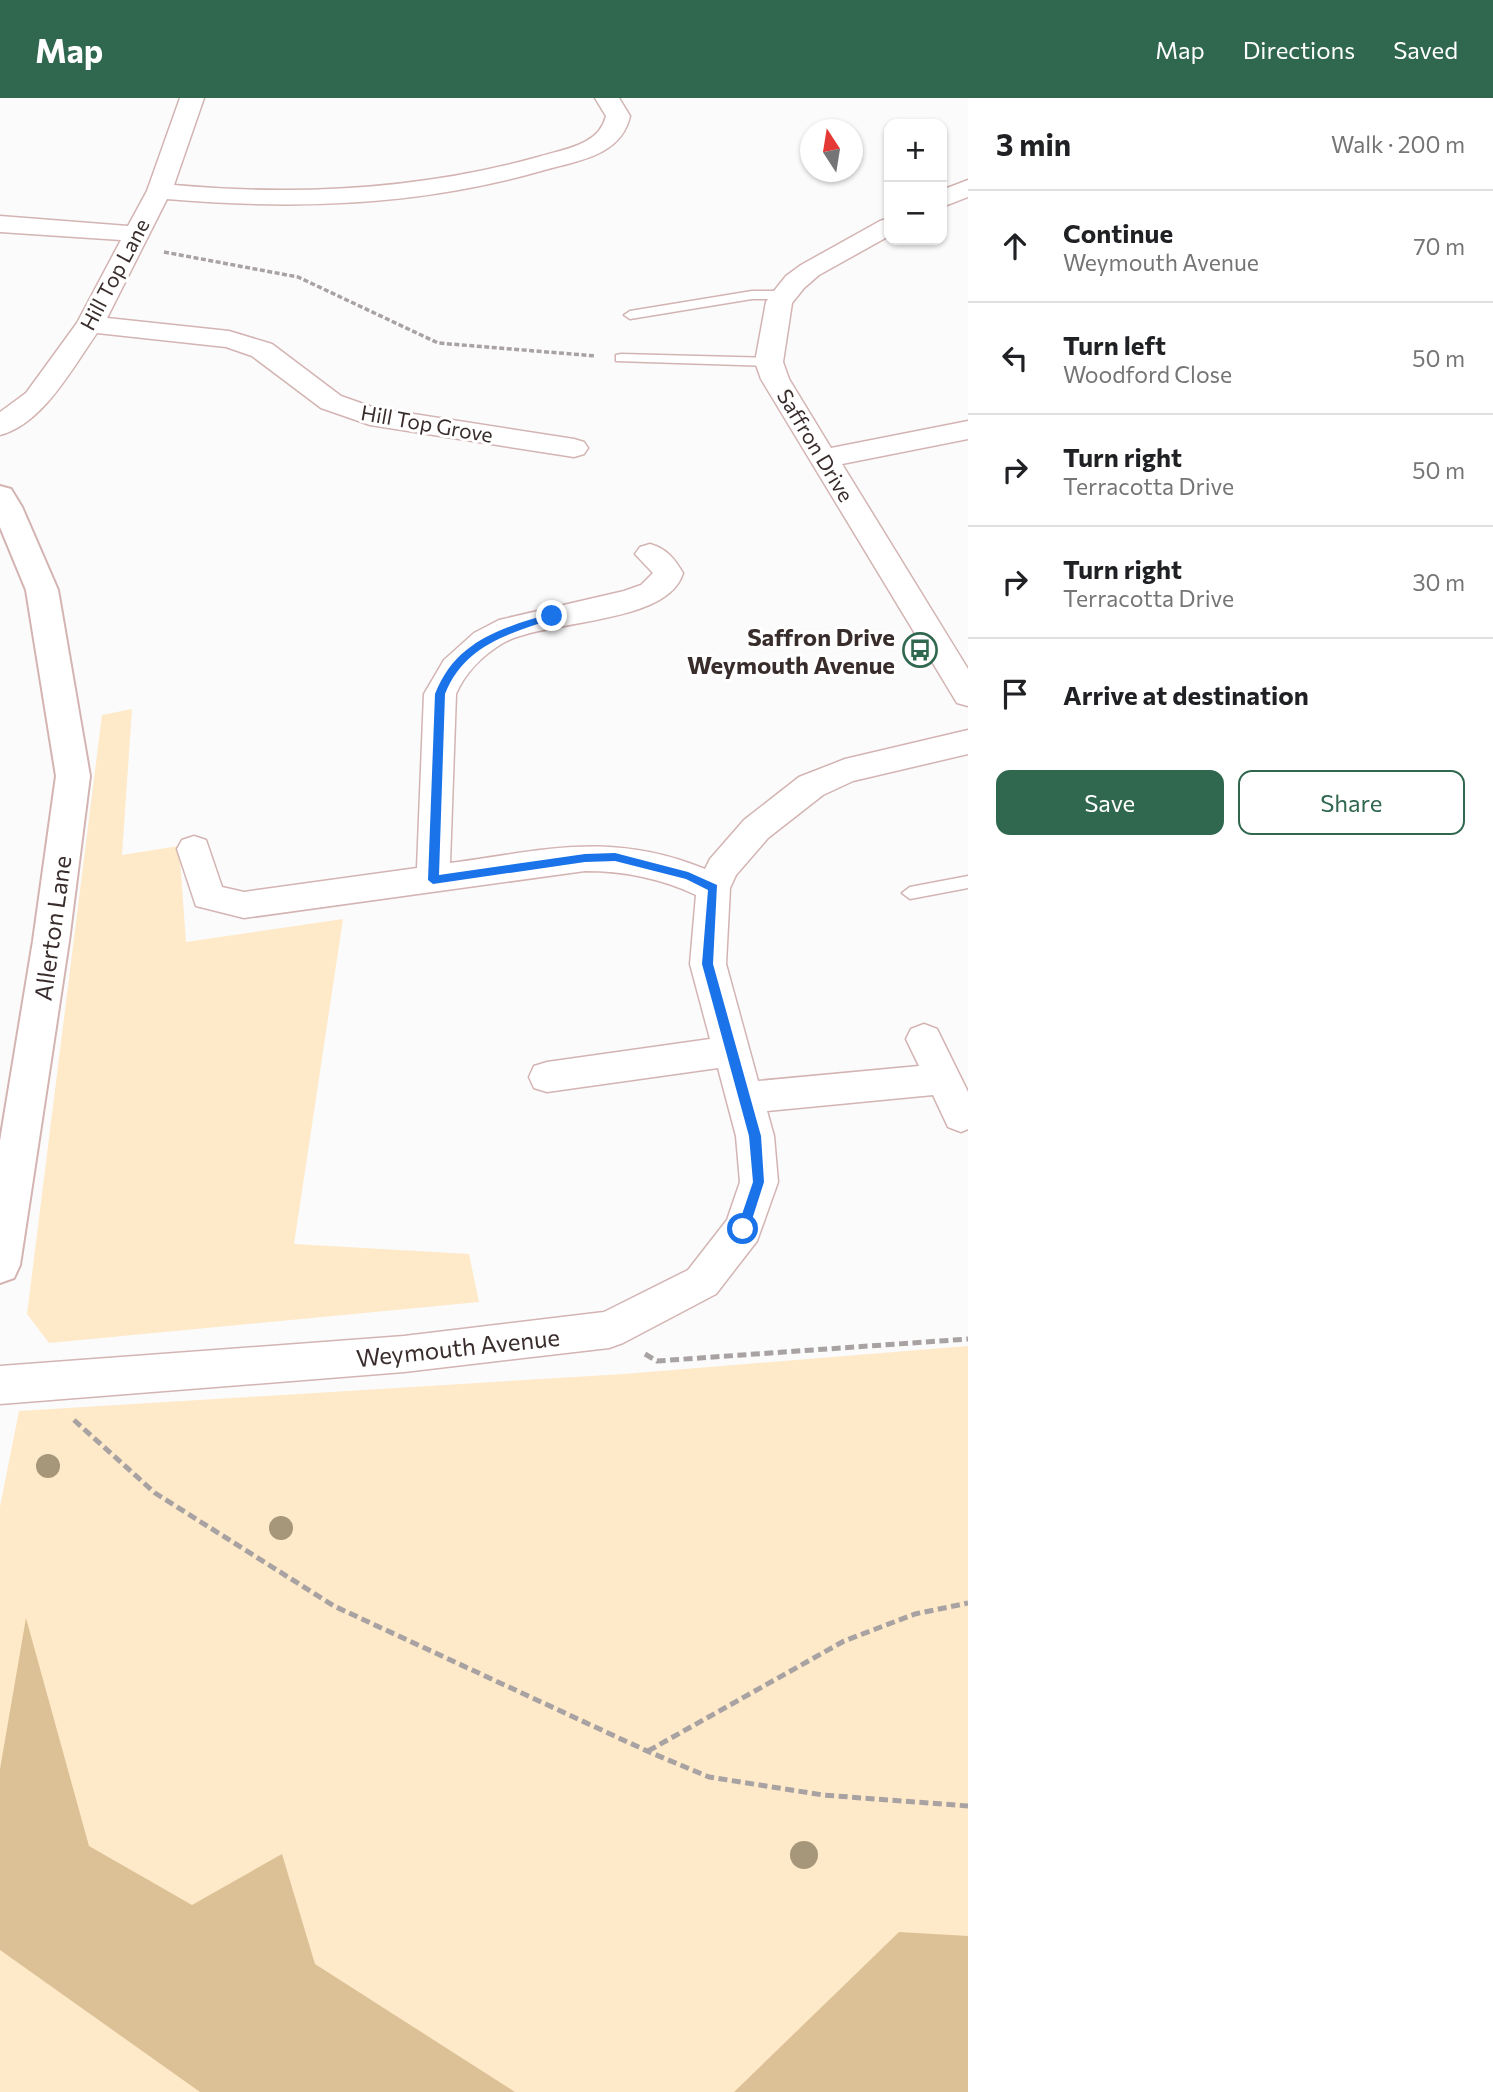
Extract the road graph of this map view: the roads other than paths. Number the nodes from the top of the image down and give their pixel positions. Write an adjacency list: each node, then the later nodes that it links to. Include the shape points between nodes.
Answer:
1 (192, 98): 4 (street, Hill Top Lane)
2 (607, 98): 4 (street, via 618,116 609,138 502,175 356,198 284,201)
3 (968, 187): 5 (street)
4 (159, 191): 8 (street, Hill Top Lane)
5 (947, 198)
6 (0, 224): 8 (street)
7 (884, 229): 9 (street, Saffron Drive, via 810,270)
8 (133, 240): 11 (street, Hill Top Lane)
9 (785, 295): 10 (lane, via 751,295); 13 (street, Saffron Drive, via 779,302)
10 (630, 315)
11 (90, 324): 14 (street, Hill Top Lane, via 36,399); 16 (street, Hill Top Grove, via 229,340 262,351 331,402 370,416)
12 (621, 358): 13 (lane)
13 (769, 362): 17 (street, Saffron Drive)
14 (0, 426)
15 (968, 430): 17 (street)
16 (574, 448)
17 (823, 459): 20 (street, Saffron Drive)
18 (0, 496): 33 (street, Allerton Lane, via 42,590 73,776)
19 (650, 554): 23 (street, via 668,573 664,583 618,603 552,616 495,634 446,678 440,694)
20 (968, 695)
21 (968, 742): 25 (street, Weymouth Avenue, via 845,771 811,786 756,829 722,868)
22 (194, 849): 23 (street, via 208,897 244,905)
23 (433, 880): 25 (street, via 615,857 688,876)
24 (968, 882): 26 (lane)
25 (713, 888): 28 (street, Weymouth Avenue, via 708,964)
26 (910, 893)
27 (924, 1040): 30 (street)
28 (730, 1051): 29 (street); 31 (street, Weymouth Avenue)
29 (547, 1077)
30 (943, 1079): 31 (street); 32 (street)
31 (744, 1098): 34 (street, Weymouth Avenue, via 755,1136 759,1182 743,1229 702,1282 609,1330 404,1354)
32 (961, 1116)
33 (0, 1265)
34 (17, 1384)

